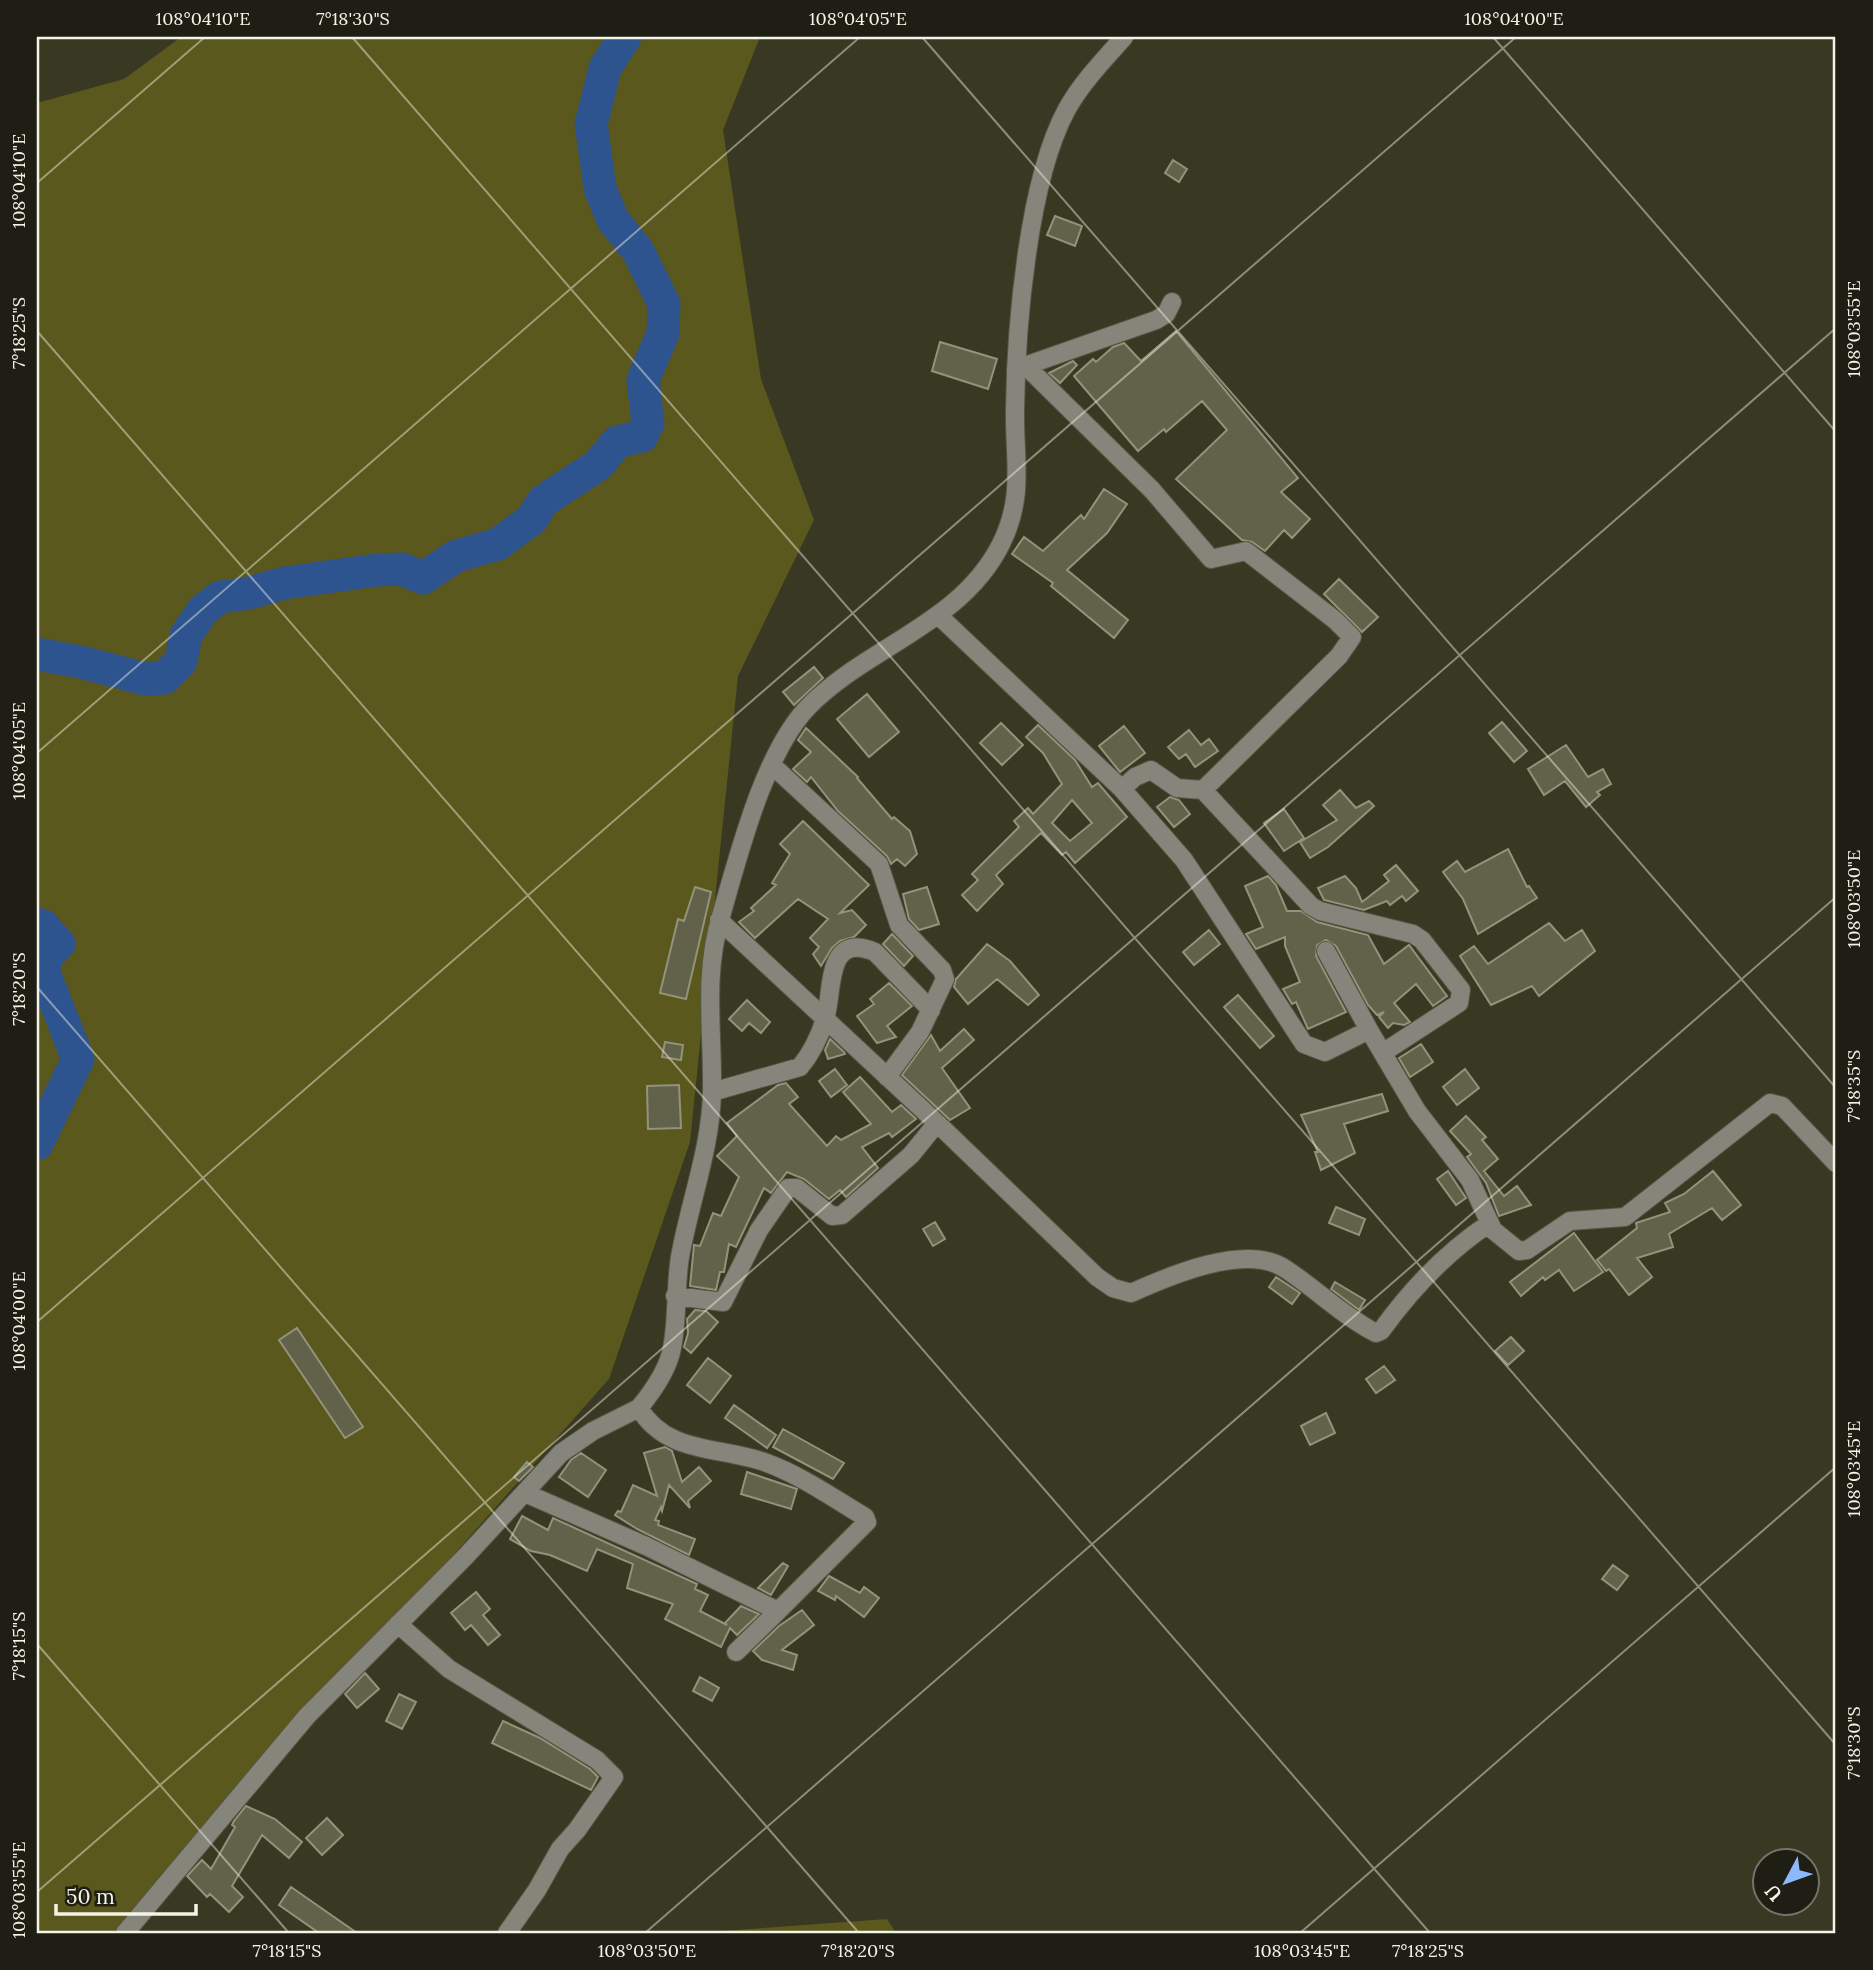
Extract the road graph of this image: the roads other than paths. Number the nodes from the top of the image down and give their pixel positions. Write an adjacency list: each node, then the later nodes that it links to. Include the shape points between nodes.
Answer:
1 (1124, 37): 3 (street, via 1068,108 1046,153 1028,252)
2 (1172, 302): 3 (street, via 1156,320)
3 (1021, 367): 4 (street, via 1014,414 1019,481 1012,515 978,579); 7 (street, via 1152,490 1210,559 1245,551 1352,638)
4 (939, 616): 5 (street, via 826,690 794,724); 6 (street)
5 (773, 766): 8 (street, via 746,832); 10 (street, via 879,864 899,925 942,970 945,979)
6 (1122, 789): 7 (street, via 1151,770 1177,788); 12 (street, via 1184,860 1304,1044 1325,1052)
7 (1203, 790): 13 (street, via 1311,906 1413,934 1461,990 1459,1003)
8 (719, 920): 11 (street); 15 (street, via 708,993)
9 (1326, 951): 12 (street)
10 (931, 1010): 11 (street, via 875,952 856,948 836,961); 14 (street)
11 (826, 1017): 14 (street); 15 (street, via 800,1067)
12 (1369, 1030): 13 (street)
13 (1384, 1052): 18 (street, via 1417,1111 1470,1180)
14 (887, 1077): 16 (street)
15 (712, 1092): 19 (street, via 711,1119)
16 (937, 1123): 18 (street, via 1097,1277 1131,1293 1231,1259 1255,1258 1282,1266 1376,1334 1443,1258); 19 (street, via 911,1155 842,1216 832,1216 797,1188 788,1188 759,1230 723,1302)
17 (1836, 1163): 18 (street, via 1774,1102 1619,1220 1570,1221 1523,1252 1498,1235)
18 (1490, 1223)
19 (675, 1296): 20 (street, via 672,1350)
20 (639, 1408): 21 (street, via 561,1452); 22 (street, via 662,1435 768,1463 865,1517 863,1530)
21 (525, 1493): 22 (street); 23 (street)
22 (778, 1611): 24 (street)
23 (398, 1624): 25 (street, via 307,1716); 26 (street, via 449,1669 597,1760 614,1777 560,1849)
24 (736, 1652)
25 (125, 1933)
26 (507, 1933)

